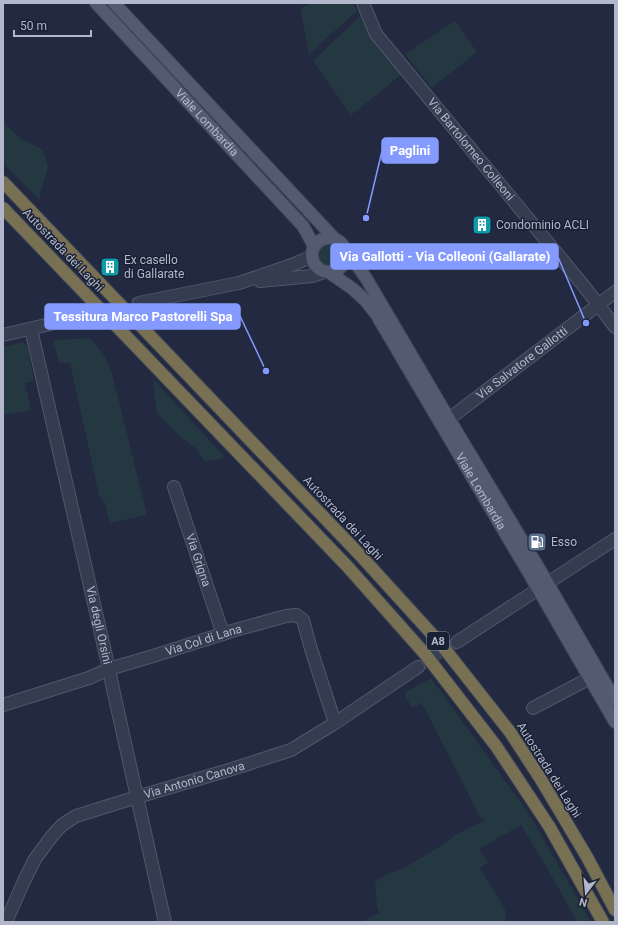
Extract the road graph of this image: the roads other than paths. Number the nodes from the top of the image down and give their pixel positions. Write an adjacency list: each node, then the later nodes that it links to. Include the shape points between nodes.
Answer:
1 (96, 3): 7 (main road, Viale Lombardia, via 303,226)
2 (114, 3): 6 (main road, Viale Lombardia)
3 (365, 4): 13 (street, Via Bartolomeo Colleoni, via 376,34)
4 (3, 182): 33 (highway, Autostrada dei Laghi / A8, via 440,642 510,732 587,857)
5 (3, 208): 36 (highway, Autostrada dei Laghi / A8, via 342,560 425,654 496,746 549,826)
6 (334, 238): 7 (main road, via 328,237 318,241); 8 (main road, via 341,242)
7 (312, 252): 9 (main road, via 314,264 318,269); 10 (street, via 292,265)
8 (347, 255): 9 (main road, via 339,270); 18 (main road, Viale Lombardia, via 366,278)
9 (327, 272): 10 (street, via 312,276); 21 (main road, Viale Lombardia, via 353,289 376,314)
10 (239, 283): 12 (street)
11 (615, 292): 13 (street, Via Salvatore Gallotti)
12 (139, 303)
13 (599, 305): 15 (street, Via Bartolomeo Colleoni); 18 (street, Via Salvatore Gallotti)
14 (80, 317): 16 (street)
15 (615, 327)
16 (31, 329): 17 (street); 25 (street, Via degli Orsini)
17 (3, 335)
18 (448, 419): 21 (main road, Viale Lombardia)
19 (174, 487): 22 (street, Via Grigna)
20 (615, 539): 21 (street)
21 (542, 586): 23 (street); 26 (main road, Viale Lombardia); 27 (main road, Viale Lombardia)
22 (223, 634): 25 (street, Via Col di Lana); 31 (street, Via Col di Lana, via 286,616 296,616 304,620)
23 (457, 642)
24 (418, 667): 31 (street, Via Antonio Canova)
25 (109, 669): 28 (street, Via Col di Lana); 32 (street, Via degli Orsini)
26 (590, 678): 29 (street); 30 (main road, Viale Lombardia)
27 (615, 700)
28 (3, 705)
29 (533, 708)
30 (615, 722)
31 (335, 723): 32 (street, Via Antonio Canova, via 291,750)
32 (137, 797): 34 (street, Via Antonio Canova, via 76,816 62,825 35,859); 35 (street, Via degli Orsini)
33 (615, 910)
34 (6, 922)
35 (165, 922)
36 (603, 922)

